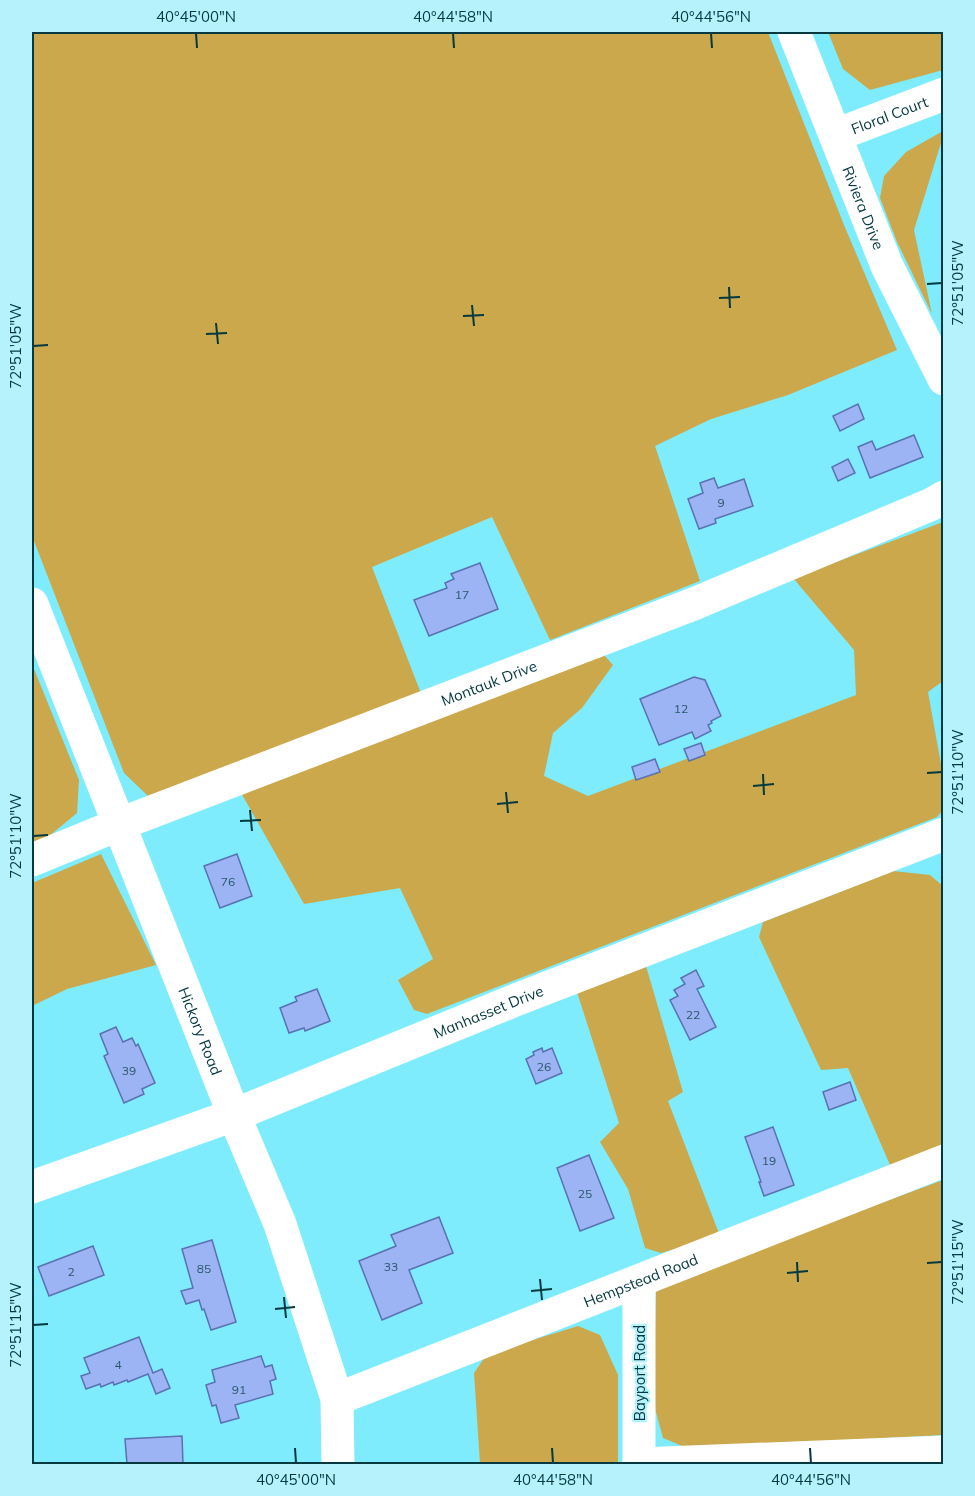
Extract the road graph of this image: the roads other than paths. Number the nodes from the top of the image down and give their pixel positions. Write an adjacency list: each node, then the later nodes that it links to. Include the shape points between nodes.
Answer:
1 (794, 32): 3 (street, Riviera Drive)
2 (944, 94): 3 (street, Floral Court)
3 (836, 135): 4 (street, Riviera Drive, via 887,266)
4 (944, 379)
5 (944, 497): 7 (street, Montauk Drive, via 685,607)
6 (32, 604): 7 (street, Hickory Road)
7 (120, 824): 9 (street, Montauk Drive); 10 (street, Hickory Road)
8 (936, 847): 10 (street, Manhasset Drive, via 518,999)
9 (32, 860)
10 (234, 1114): 12 (street, Manhasset Drive); 14 (street, Hickory Road, via 280,1224)
11 (944, 1161): 13 (street, Hempstead Road)
12 (32, 1188)
13 (639, 1281): 14 (street, Hempstead Road); 17 (street, Bayport Road)
14 (337, 1400): 16 (street, Hickory Road)
15 (944, 1452): 17 (street)
16 (338, 1464)
17 (639, 1464)

